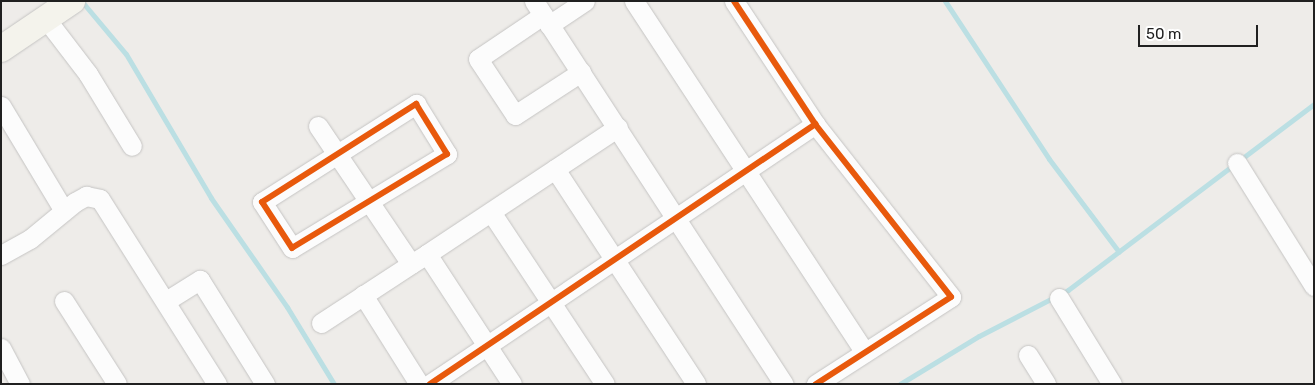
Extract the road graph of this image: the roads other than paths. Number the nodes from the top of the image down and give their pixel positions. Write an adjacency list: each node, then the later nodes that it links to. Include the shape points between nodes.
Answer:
1 (72, 1): 6 (street)
2 (585, 1): 5 (street)
3 (634, 1): 17 (street)
4 (734, 1): 10 (street)
5 (542, 14): 8 (street); 8 (street, via 478,59 515,115)
6 (46, 19): 7 (street); 13 (street, via 88,74)
7 (1, 49)
8 (581, 72): 12 (street)
9 (1, 106): 19 (street)
10 (816, 124): 17 (street); 34 (street, via 950,297)
11 (318, 126): 14 (street)
12 (618, 127): 16 (street); 21 (street)
13 (132, 146)
14 (337, 154): 18 (street); 18 (street, via 262,202 292,248); 18 (street, via 416,104 448,154)
15 (1237, 163): 25 (street)
16 (555, 169): 20 (street); 24 (street)
17 (747, 171): 21 (street); 34 (street)
18 (369, 202): 23 (street)
19 (64, 211): 22 (street, via 30,239); 29 (street, via 86,196 100,199)
20 (491, 212): 23 (street); 30 (street)
21 (678, 218): 24 (street); 45 (street)
22 (1, 255)
23 (419, 259): 26 (street); 32 (street)
24 (614, 261): 30 (street); 44 (street)
25 (1314, 286)
26 (363, 295): 31 (street); 40 (street)
27 (1059, 298): 48 (street)
28 (64, 301): 37 (street)
29 (166, 301): 38 (street); 39 (street, via 200,280)
30 (551, 303): 32 (street); 43 (street)
31 (321, 323)
32 (487, 346): 41 (street); 42 (street)
33 (1, 348): 36 (street)
34 (866, 352): 46 (street)
35 (1028, 355): 47 (street)
36 (11, 378)
37 (117, 384)
38 (217, 384)
39 (264, 384)
40 (420, 384)
41 (430, 384)
42 (512, 384)
43 (605, 384)
44 (696, 384)
45 (784, 384)
46 (816, 384)
47 (1046, 384)
48 (1112, 384)

